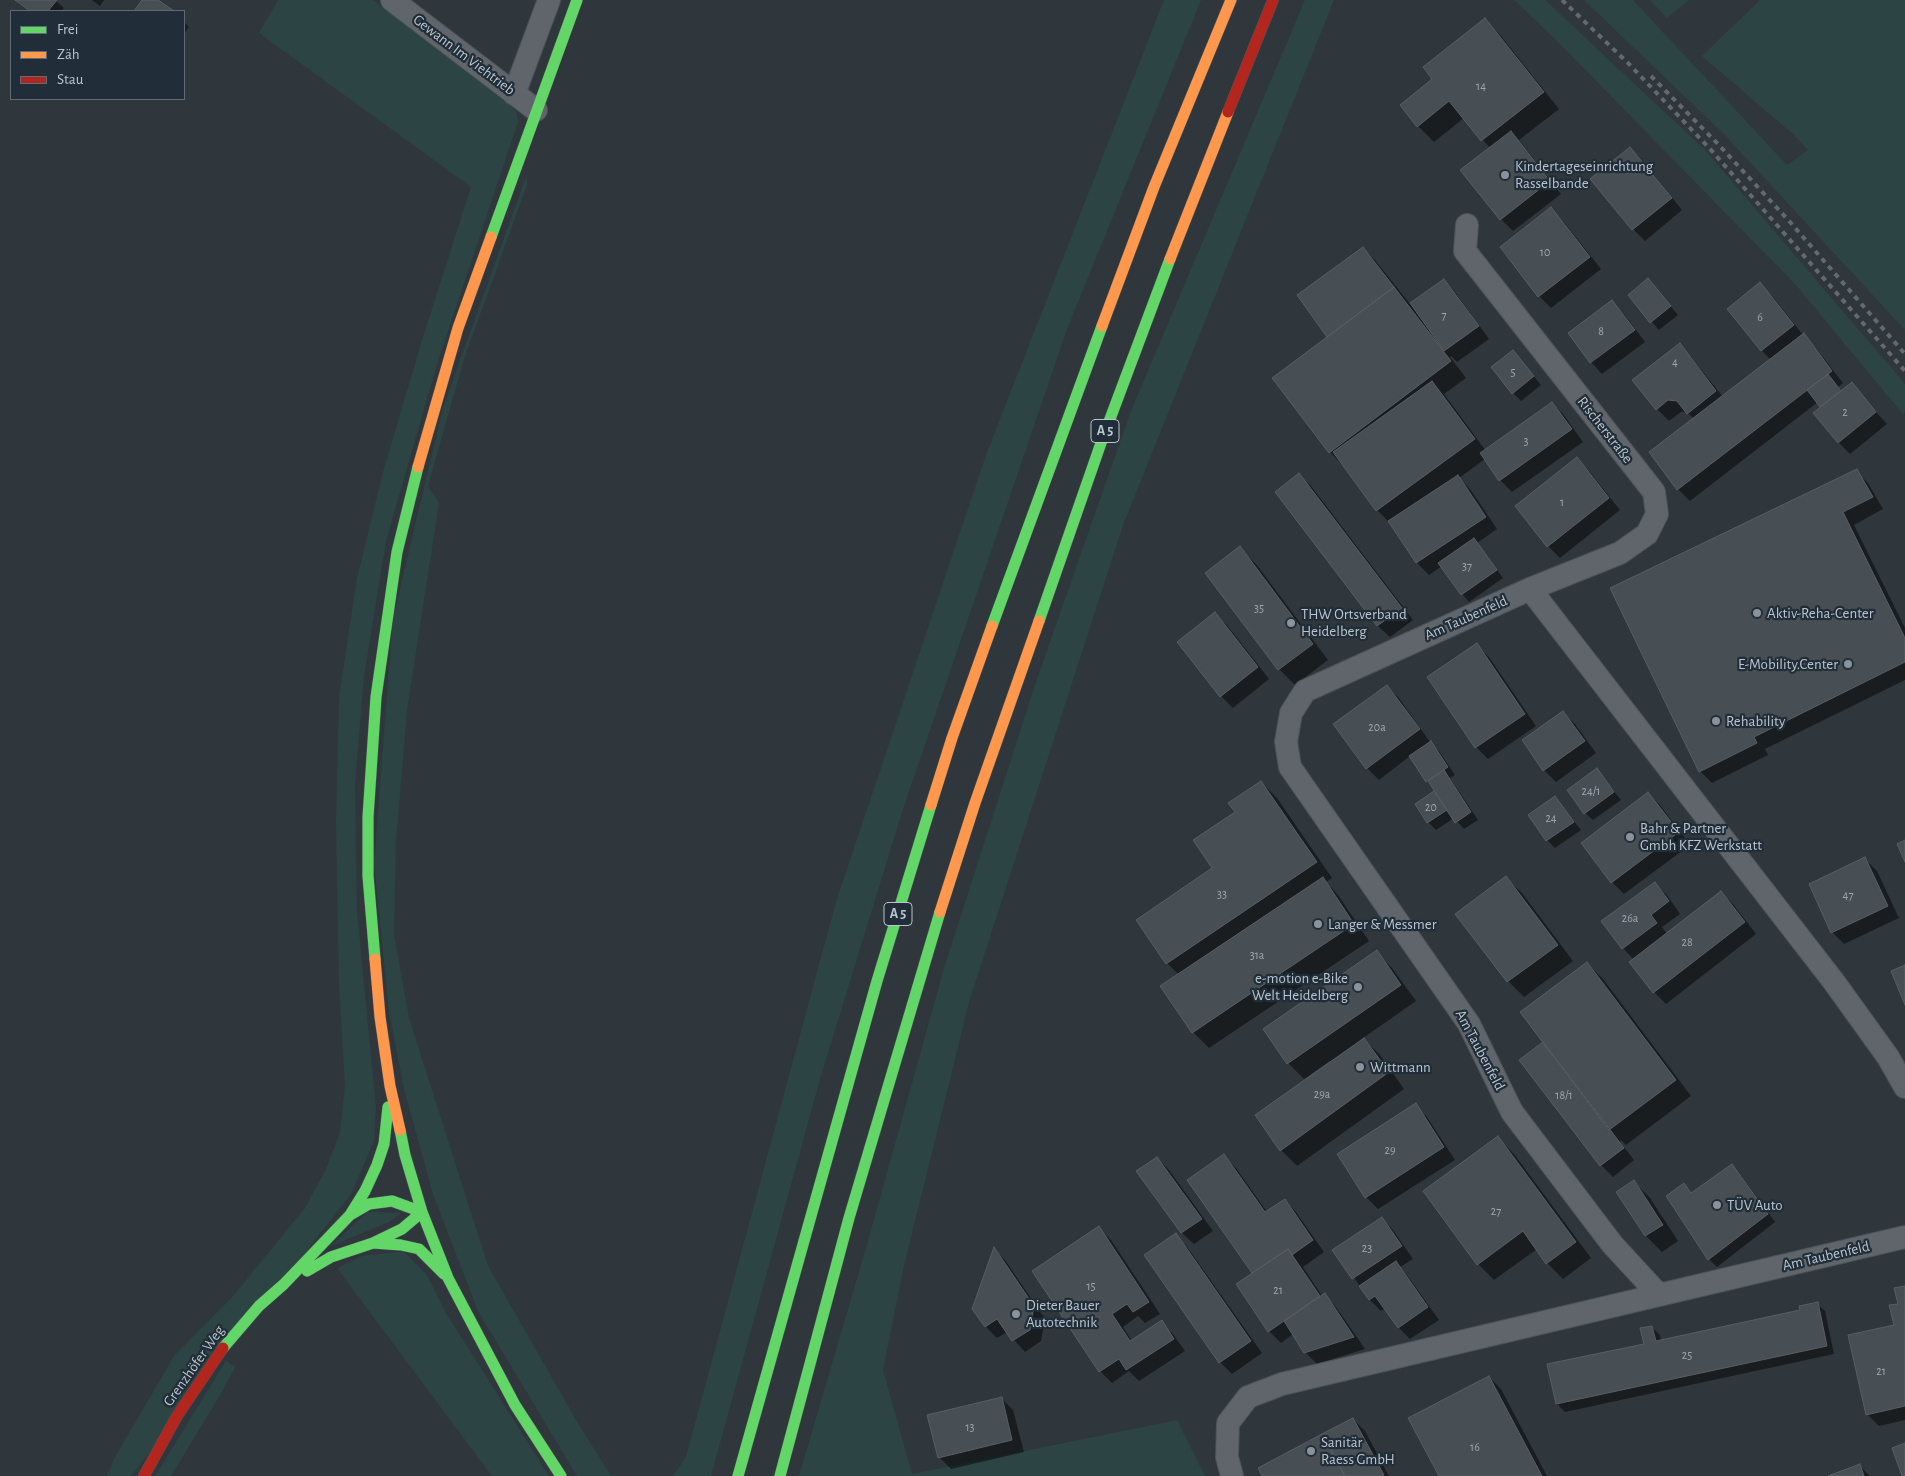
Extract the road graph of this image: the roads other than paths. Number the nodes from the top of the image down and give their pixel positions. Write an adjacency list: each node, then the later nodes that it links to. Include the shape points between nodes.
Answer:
1 (392, 0): 6 (street, Gewann Im Viehtrieb)
2 (549, 0): 6 (street)
3 (577, 0): 7 (main road)
4 (1231, 0): 21 (main road, A 5, via 1154,187 952,738 877,981)
5 (1273, 0): 22 (main road, A 5, via 1192,200 1101,442 972,812 849,1218)
6 (514, 94): 7 (street, Gewann Im Viehtrieb)
7 (536, 110): 10 (main road, via 458,328 418,462 397,552 386,619 373,734 368,876 380,1017)
8 (1467, 225): 9 (street, Rischerstraße, via 1465,251 1654,492 1657,514 1647,534 1620,553)
9 (1530, 589): 11 (street, via 1834,982); 18 (street, Am Taubenfeld, via 1305,691 1290,713 1286,742 1290,767 1469,1024 1512,1112 1612,1244)
10 (390, 1086): 12 (main road); 13 (main road, via 384,1144 377,1165)
11 (1905, 1087)
12 (422, 1212): 13 (main road, Grenzhöfer Weg, via 392,1201 369,1204); 15 (main road, Grenzhöfer Weg, via 402,1229); 16 (main road)
13 (350, 1215): 17 (main road, Grenzhöfer Weg)
14 (1905, 1237): 18 (street, Am Taubenfeld)
15 (373, 1243): 16 (main road, via 418,1249); 17 (main road, Grenzhöfer Weg, via 332,1257)
16 (448, 1278): 20 (main road, via 515,1405)
17 (284, 1284): 19 (main road, Grenzhöfer Weg, via 259,1306 223,1347 177,1416)
18 (1658, 1294): 23 (street, Am Taubenfeld, via 1282,1384 1248,1398 1228,1423 1227,1457)
19 (144, 1476)
20 (561, 1476)
21 (738, 1476)
22 (780, 1476)
23 (1232, 1476)

